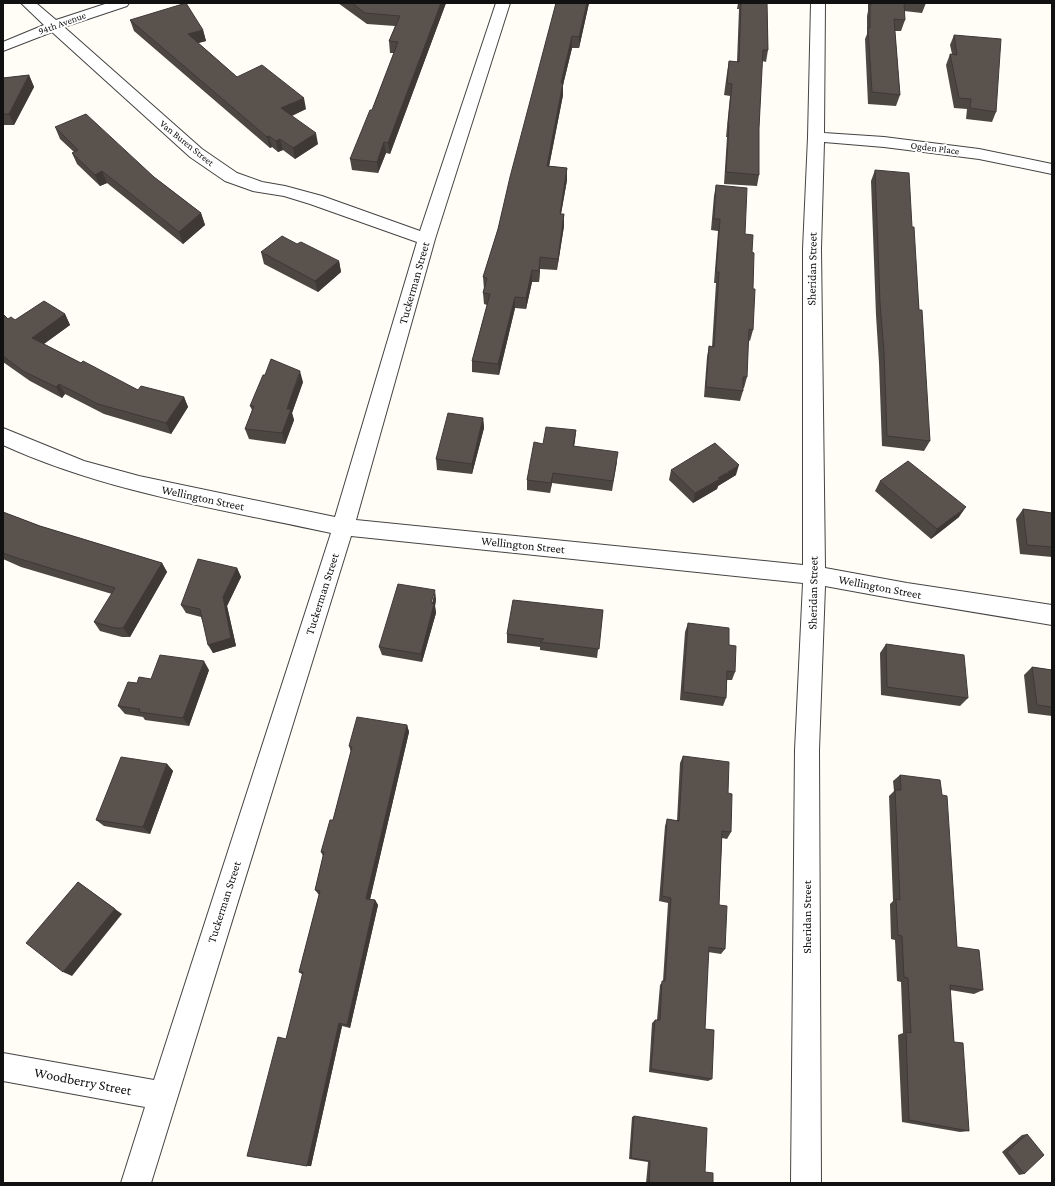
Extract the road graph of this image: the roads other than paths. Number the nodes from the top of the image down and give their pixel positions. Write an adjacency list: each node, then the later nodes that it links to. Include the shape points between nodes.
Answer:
1 (28, 3): 5 (street, Van Buren Street)
2 (122, 3): 5 (street, 94th Avenue)
3 (503, 3): 9 (street, Tuckerman Street)
4 (818, 3): 7 (street, Sheridan Street)
5 (53, 26): 6 (street, 94th Avenue); 9 (street, Van Buren Street, via 196,153 231,177 259,187 316,200)
6 (3, 46)
7 (816, 137): 8 (street, Ogden Place, via 884,142 979,154); 12 (street, Sheridan Street, via 812,264)
8 (1052, 169)
9 (426, 239): 11 (street, Tuckerman Street)
10 (3, 436): 11 (street, Wellington Street, via 36,452 138,484)
11 (343, 526): 12 (street, Wellington Street); 15 (street, Tuckerman Street)
12 (814, 574): 13 (street, Wellington Street); 17 (street, Sheridan Street, via 807,750)
13 (1052, 615)
14 (3, 1067): 15 (street, Woodberry Street)
15 (163, 1096): 16 (street, Tuckerman Street)
16 (136, 1183)
17 (806, 1183)

